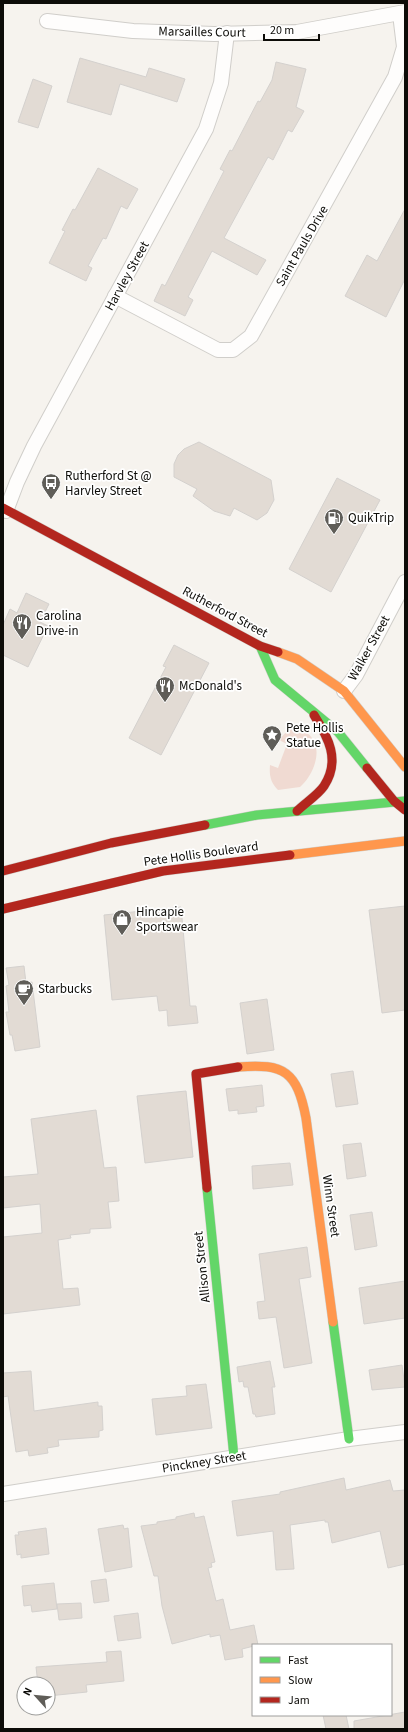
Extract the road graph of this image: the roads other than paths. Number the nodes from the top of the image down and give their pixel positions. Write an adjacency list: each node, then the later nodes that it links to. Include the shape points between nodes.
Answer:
1 (403, 13): 3 (street, Marsailles Court, via 297,32); 4 (street, Saint Pauls Drive, via 404,47 395,78 251,336 233,350 218,350)
2 (47, 21): 3 (street, Marsailles Court, via 134,31)
3 (227, 34): 4 (street, Harvley Street, via 221,83 206,129)
4 (116, 296): 5 (street, Harvley Street, via 34,446)
5 (4, 510): 7 (main road, Rutherford Street)
6 (405, 582): 8 (street, Walker Street, via 356,675)
7 (260, 646): 8 (main road, Rutherford Street, via 297,659); 9 (main road, via 275,680)
8 (344, 692): 10 (main road, Rutherford Street)
9 (312, 712): 11 (main road, via 338,732); 14 (main road, via 328,737 333,762 324,786)
10 (405, 767)
11 (394, 801): 12 (main road, Pete Hollis Boulevard); 13 (main road); 14 (main road, Pete Hollis Boulevard)
12 (405, 801)
13 (405, 810)
14 (297, 811): 16 (main road, Pete Hollis Boulevard, via 258,815 111,842)
15 (405, 841): 17 (main road, Pete Hollis Boulevard, via 163,871)
16 (3, 871)
17 (3, 909)
18 (196, 1074): 20 (main road, Winn Street, via 231,1067 266,1067 289,1075 300,1091 306,1118); 21 (main road, Allison Street)
19 (405, 1432): 20 (street, Pinckney Street)
20 (349, 1439): 21 (street, Pinckney Street)
21 (234, 1457): 22 (street, Pinckney Street)
22 (3, 1494)

